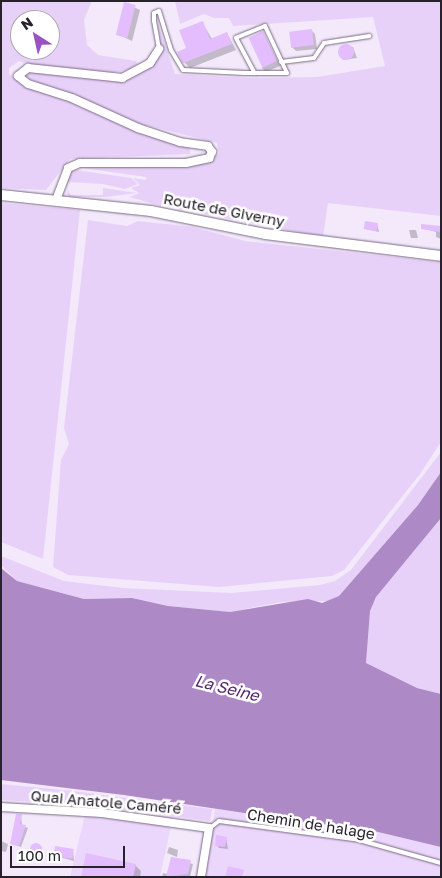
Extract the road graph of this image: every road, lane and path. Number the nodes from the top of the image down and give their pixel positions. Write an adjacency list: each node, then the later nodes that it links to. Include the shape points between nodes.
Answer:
1 (369, 36): 3 (lane, via 324,43 314,58)
2 (159, 48): 4 (lane, via 154,21 154,13 159,11 171,50 183,70); 6 (street, via 150,63 122,78 28,68 18,76 28,84 72,98 138,128 180,142 208,146 212,152 209,158 186,163 80,163 68,168)
3 (282, 62): 4 (lane, via 287,73); 4 (lane, via 265,26 236,38)
4 (255, 73)
5 (1, 195): 6 (main road, Route de Giverny)
6 (56, 200): 7 (main road, Route de Giverny, via 151,211 274,236)
7 (441, 256)
8 (1, 807): 9 (street, Quai Anatole Caméré, via 102,813)
9 (209, 828): 10 (lane, Chemin de halage, via 219,821 359,840); 11 (street)
10 (441, 863)
11 (201, 877)

